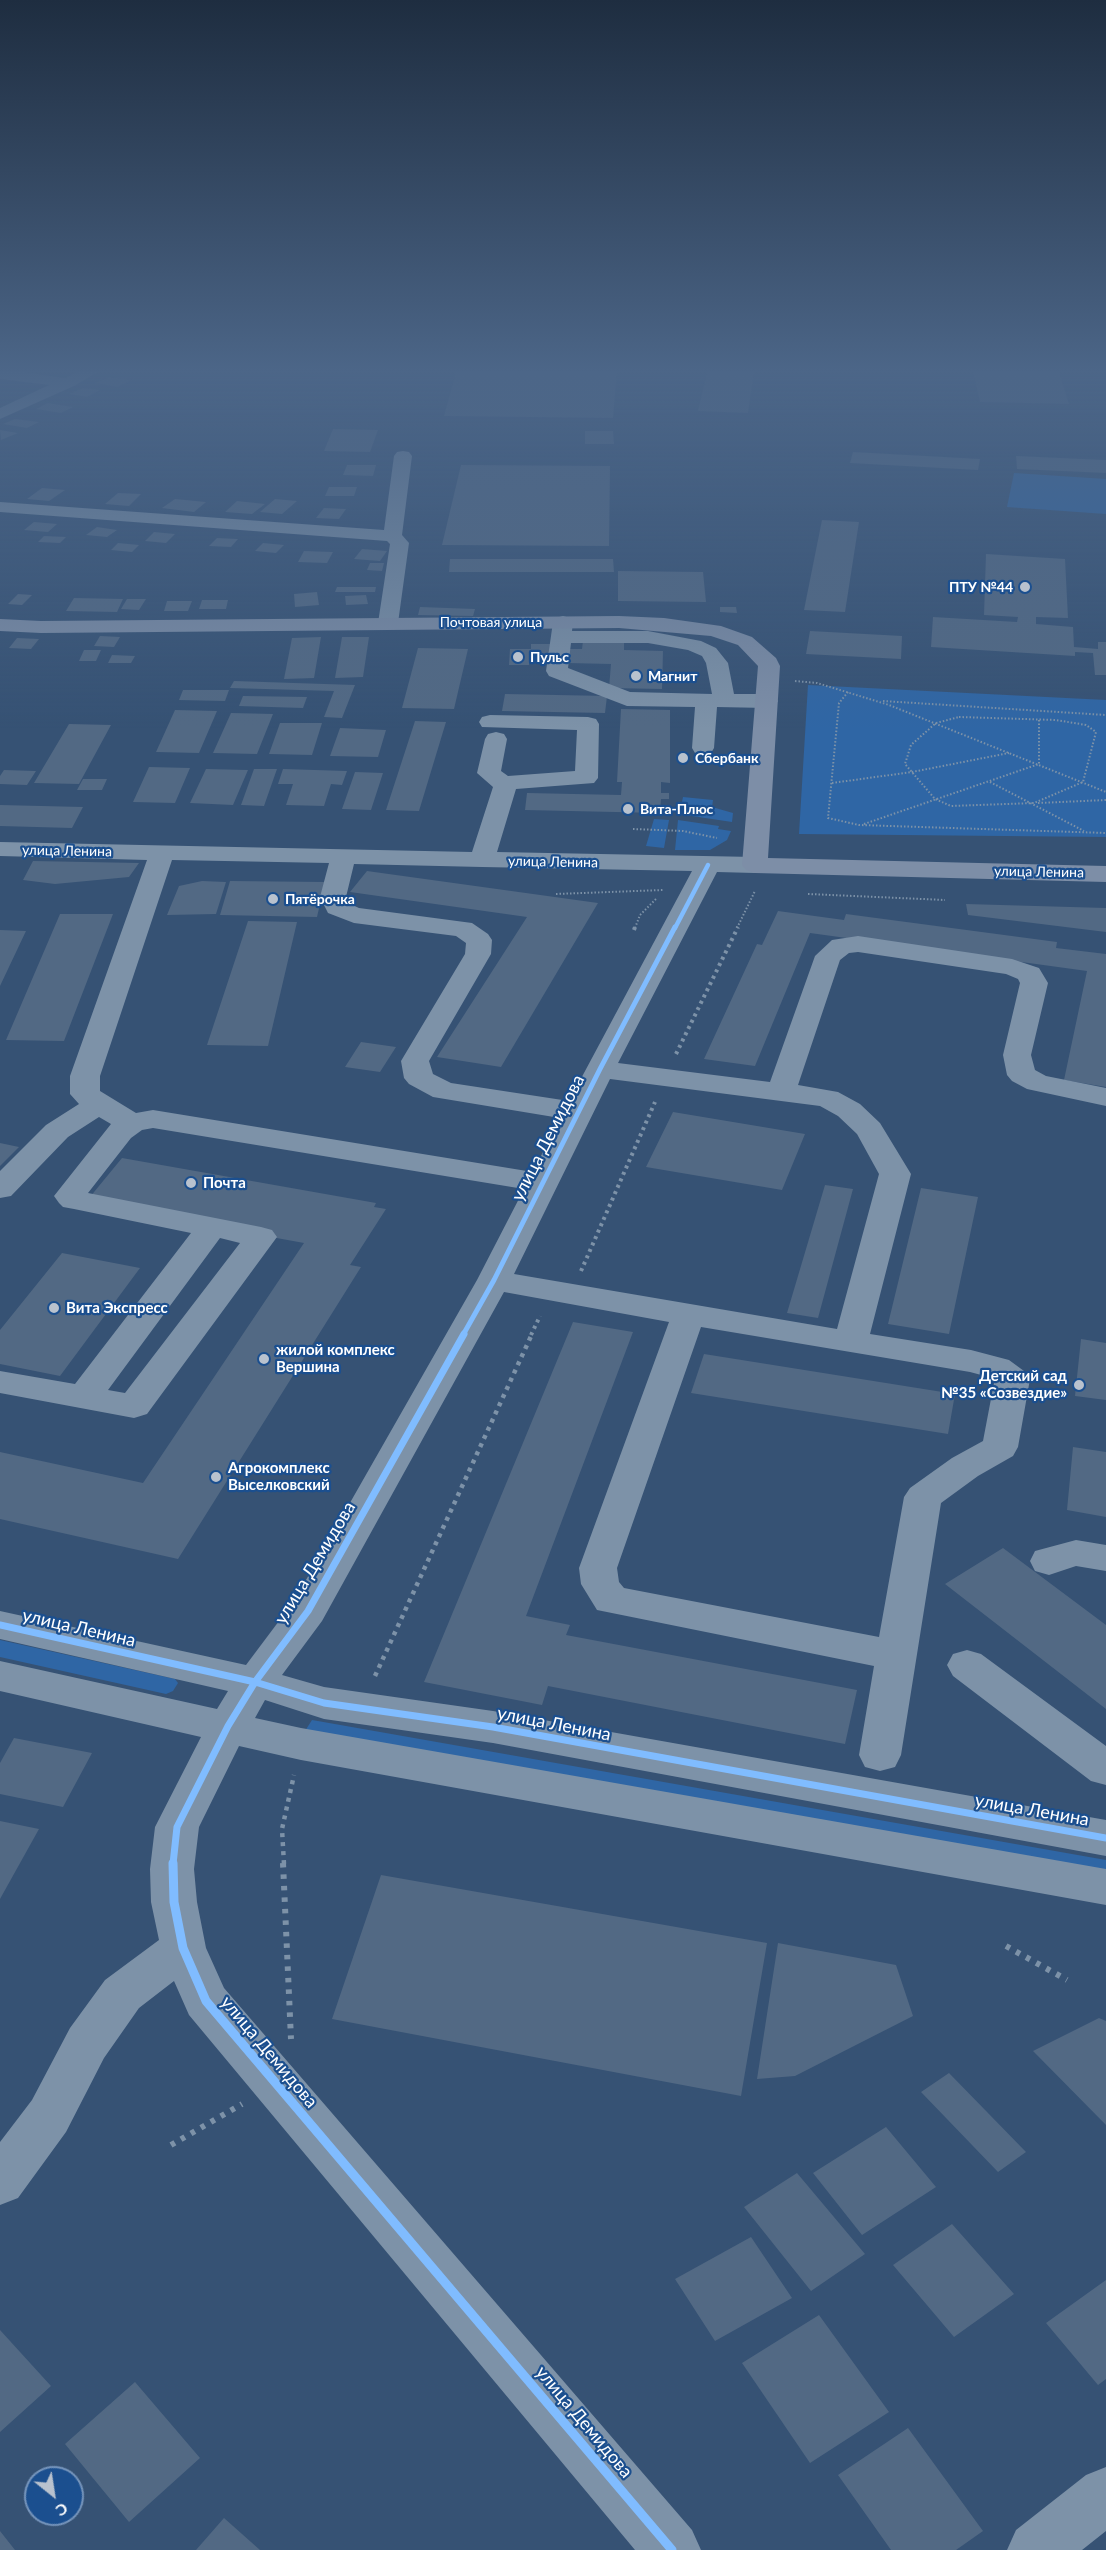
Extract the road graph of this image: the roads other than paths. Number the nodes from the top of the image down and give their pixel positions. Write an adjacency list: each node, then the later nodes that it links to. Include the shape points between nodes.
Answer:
1 (398, 491): 3 (street)
2 (0, 507): 3 (street)
3 (392, 536): 4 (street, via 400,543)
4 (388, 623): 5 (main road, Почтовая улица); 6 (main road, Почтовая улица)
5 (0, 625)
6 (562, 629): 7 (street, via 694,645 709,652 717,663); 7 (street, via 557,671 627,699); 8 (main road, Почтовая улица, via 664,624 723,632 745,641 765,658 769,666)
7 (715, 700): 8 (street); 9 (street)
8 (767, 701): 15 (main road, Почтовая улица)
9 (703, 748)
10 (505, 785): 10 (street, via 516,781 586,778 588,724 493,731 489,773); 14 (street)
11 (0, 849): 12 (street, улица Ленина)
12 (162, 853): 13 (street, улица Ленина); 21 (street, via 85,1076 85,1094)
13 (343, 857): 14 (street, улица Ленина); 22 (street, via 333,897 337,908 354,915 463,929 479,940 478,954 415,1061 419,1078 443,1091)
14 (482, 860): 17 (street, улица Ленина)
15 (755, 865): 16 (main road, улица Ленина); 17 (street, улица Ленина)
16 (1106, 874)
17 (702, 878): 18 (street, улица Демидова)
18 (600, 1069): 19 (street); 22 (street, улица Демидова)
19 (781, 1092): 20 (street, via 828,956 841,946 858,944 1012,967 1029,974 1034,983 1017,1055 1022,1075 1037,1083); 29 (street, via 828,1098 849,1110 869,1129 895,1174)
20 (1106, 1097)
21 (98, 1105): 23 (street); 25 (street, via 57,1131)
22 (579, 1112): 24 (street, улица Демидова)
23 (132, 1123): 24 (street, via 153,1119); 26 (street, via 120,1132 70,1196 74,1200)
24 (543, 1182): 27 (street, улица Демидова)
25 (0, 1189)
26 (212, 1227): 31 (street); 31 (street, via 261,1237 134,1406)
27 (494, 1280): 28 (street); 38 (street, улица Демидова, via 308,1611)
28 (688, 1315): 29 (street); 35 (street, via 598,1568 600,1584 611,1600)
29 (851, 1341): 35 (street, via 970,1361 997,1368 1012,1379 1000,1447 923,1497)
30 (0, 1382): 31 (street)
31 (85, 1396)
32 (1077, 1557): 33 (street)
33 (1106, 1576)
34 (0, 1625): 38 (street, улица Ленина)
35 (896, 1655): 40 (street)
36 (967, 1665): 41 (street)
37 (0, 1676): 39 (street)
38 (255, 1682): 39 (street, улица Демидова); 42 (street, улица Ленина, via 324,1702 493,1727)
39 (228, 1726): 43 (street, via 301,1744); 44 (street, улица Демидова, via 177,1827 172,1869)
40 (880, 1755)
41 (1106, 1769)
42 (1106, 1838)
43 (1106, 1887)
44 (183, 1948): 45 (street, via 122,1994 87,2043 49,2116); 47 (street, улица Демидова, via 206,2001)
45 (0, 2182)
46 (1106, 2496): 48 (street)
47 (672, 2550)
48 (1036, 2550)

